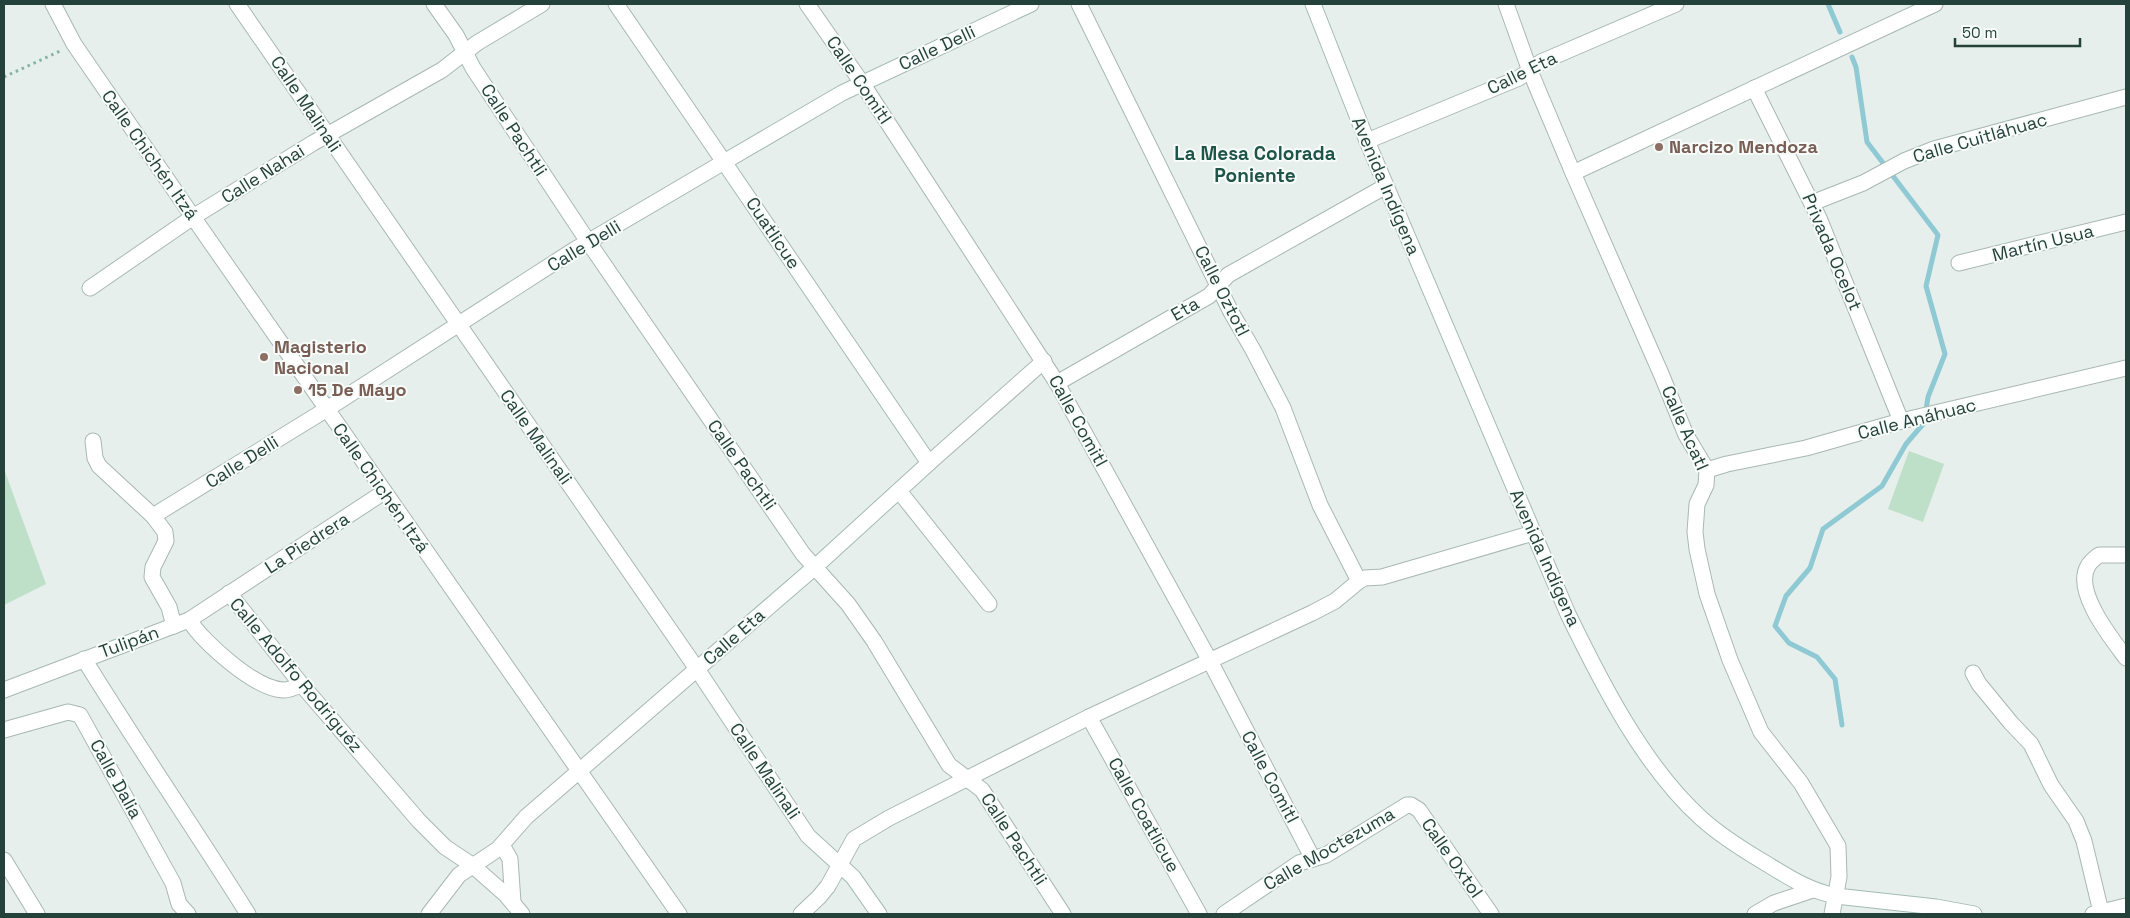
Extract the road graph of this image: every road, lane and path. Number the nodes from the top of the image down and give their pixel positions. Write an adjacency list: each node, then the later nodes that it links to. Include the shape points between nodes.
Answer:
1 (53, 4): 13 (street, Calle Chichén Itzá)
2 (237, 4): 20 (street, Calle Malinali)
3 (434, 4): 14 (street, Calle Pachtli)
4 (542, 4): 14 (street, Calle Nahai)
5 (616, 4): 22 (street, Cuatlicue)
6 (807, 4): 17 (street, Calle Comitl)
7 (1031, 4): 17 (street, Calle Delli)
8 (1079, 4): 30 (street, Calle Oztotl)
9 (1313, 4): 21 (street, Avenida Indígena)
10 (1506, 4): 15 (street, Calle Acatl)
11 (1676, 4): 15 (street, Calle Eta, via 1542,62)
12 (1935, 4): 18 (street)
13 (74, 44): 16 (path); 26 (street, Calle Chichén Itzá)
14 (465, 52): 20 (street, Calle Nahai, via 442,70); 28 (street, Calle Pachtli)
15 (1530, 71): 21 (street, Calle Eta); 23 (street, Calle Acatl)
16 (4, 77)
17 (862, 83): 22 (street, Calle Delli); 33 (street, Calle Comitl)
18 (1754, 88): 23 (street); 25 (street, Privada Ocelot)
19 (2126, 97): 25 (street, Calle Cuitláhuac, via 1934,149)
20 (327, 136): 26 (street, Calle Nahai); 32 (street, Calle Malinali)
21 (1367, 140): 24 (street, Avenida Indígena)
22 (724, 162): 28 (street, Calle Delli); 39 (street, Cuatlicue)
23 (1573, 173): 40 (street, Calle Acatl, via 1686,435)
24 (1386, 186): 30 (street, Eta, via 1228,275); 44 (street, Avenida Indígena)
25 (1812, 203): 37 (street, Privada Ocelot)
26 (193, 217): 31 (street, Calle Nahai); 36 (street, Calle Chichén Itzá)
27 (2126, 222): 29 (street, Martín Usua)
28 (589, 243): 32 (street, Calle Delli); 46 (street, Calle Pachtli, via 802,554)
29 (1960, 263)
30 (1219, 286): 35 (street, Eta, via 1209,296); 47 (street, Calle Oztotl, via 1283,408 1320,505)
31 (90, 288)
32 (458, 324): 36 (street, Calle Delli); 55 (street, Calle Malinali)
33 (1044, 361): 35 (street, Calle Comitl); 39 (street, Calle Eta)
34 (2126, 368): 37 (street, Calle Anáhuac)
35 (1057, 382): 54 (street, Calle Comitl)
36 (326, 409): 42 (street, Calle Chichén Itzá); 43 (street, Calle Delli)
37 (1902, 421): 40 (street, Calle Anáhuac, via 1806,448)
38 (93, 441): 43 (street, via 99,466)
39 (929, 463): 41 (street, Calle Eta)
40 (1707, 470): 70 (street, Calle Acatl, via 1706,485 1695,517 1697,549 1707,594 1730,660 1761,732 1801,783 1838,846 1840,864)
41 (900, 491): 46 (street, Calle Eta); 49 (street)
42 (384, 492): 48 (street, La Piedrera); 61 (street, Calle Chichén Itzá)
43 (153, 516): 51 (street, via 166,536 152,577 169,607)
44 (1533, 533): 47 (street); 69 (street, Avenida Indígena, via 1588,655 1659,772 1684,802 1726,839)
45 (2126, 554): 53 (street, via 2099,555 2088,565 2084,579 2095,616)
46 (815, 567): 55 (street, Calle Eta); 62 (street, Calle Pachtli, via 848,604 874,641 950,765)
47 (1358, 581): 54 (street, via 1335,601)
48 (229, 594): 50 (street, Calle Adolfo Rodriguéz); 57 (street, Calle Adolfo Rodriguéz)
49 (989, 604)
50 (189, 620): 51 (street, Calle Adolfo Rodriguéz); 57 (street, via 200,636 259,681 283,690)
51 (174, 626): 52 (street, Tulipán)
52 (84, 658): 58 (street, Tulipán); 75 (street)
53 (2126, 658)
54 (1210, 661): 59 (street); 65 (street, Calle Comitl)
55 (697, 669): 61 (street, Calle Eta); 68 (street, Calle Malinali, via 808,836)
56 (1973, 672): 87 (street, via 1979,684 2031,744 2051,784 2076,821 2084,841)
57 (301, 684): 67 (street, Calle Adolfo Rodriguéz, via 419,821 445,847)
58 (4, 690)
59 (1089, 717): 62 (street); 81 (street, Calle Coatlicue)
60 (4, 730): 73 (street, Calle Dalia, via 68,712 80,715 173,883)
61 (579, 771): 64 (street, Calle Eta, via 526,817); 77 (street, Calle Chichén Itzá)
62 (967, 779): 68 (street, via 857,837); 80 (street, Calle Pachtli, via 982,790)
63 (1411, 805): 65 (street, Calle Moctezuma, via 1402,807 1326,855); 83 (street, Calle Oxtol, via 1419,810)
64 (502, 845): 67 (street, Calle Eta); 72 (street, via 510,859)
65 (1313, 859): 82 (street, Calle Moctezuma, via 1300,863)
66 (4, 860): 74 (street)
67 (472, 865): 72 (street, Calle Adolfo Rodriguéz); 76 (street, Calle Eta, via 459,875)
68 (840, 865): 78 (street, via 819,897); 79 (street, Calle Malinali, via 858,883)
69 (1813, 890): 70 (street, Avenida Indígena); 84 (street, via 1774,903)
70 (1836, 896): 85 (street); 86 (street, Avenida Indígena)
71 (2126, 906): 87 (street)
72 (518, 908)
73 (181, 912)
74 (37, 914)
75 (248, 914)
76 (429, 914)
77 (679, 914)
78 (801, 914)
79 (879, 914)
80 (1063, 914)
81 (1199, 914)
82 (1224, 914)
83 (1491, 914)
84 (1755, 914)
85 (1832, 914)
86 (1974, 914)
87 (2099, 914)

